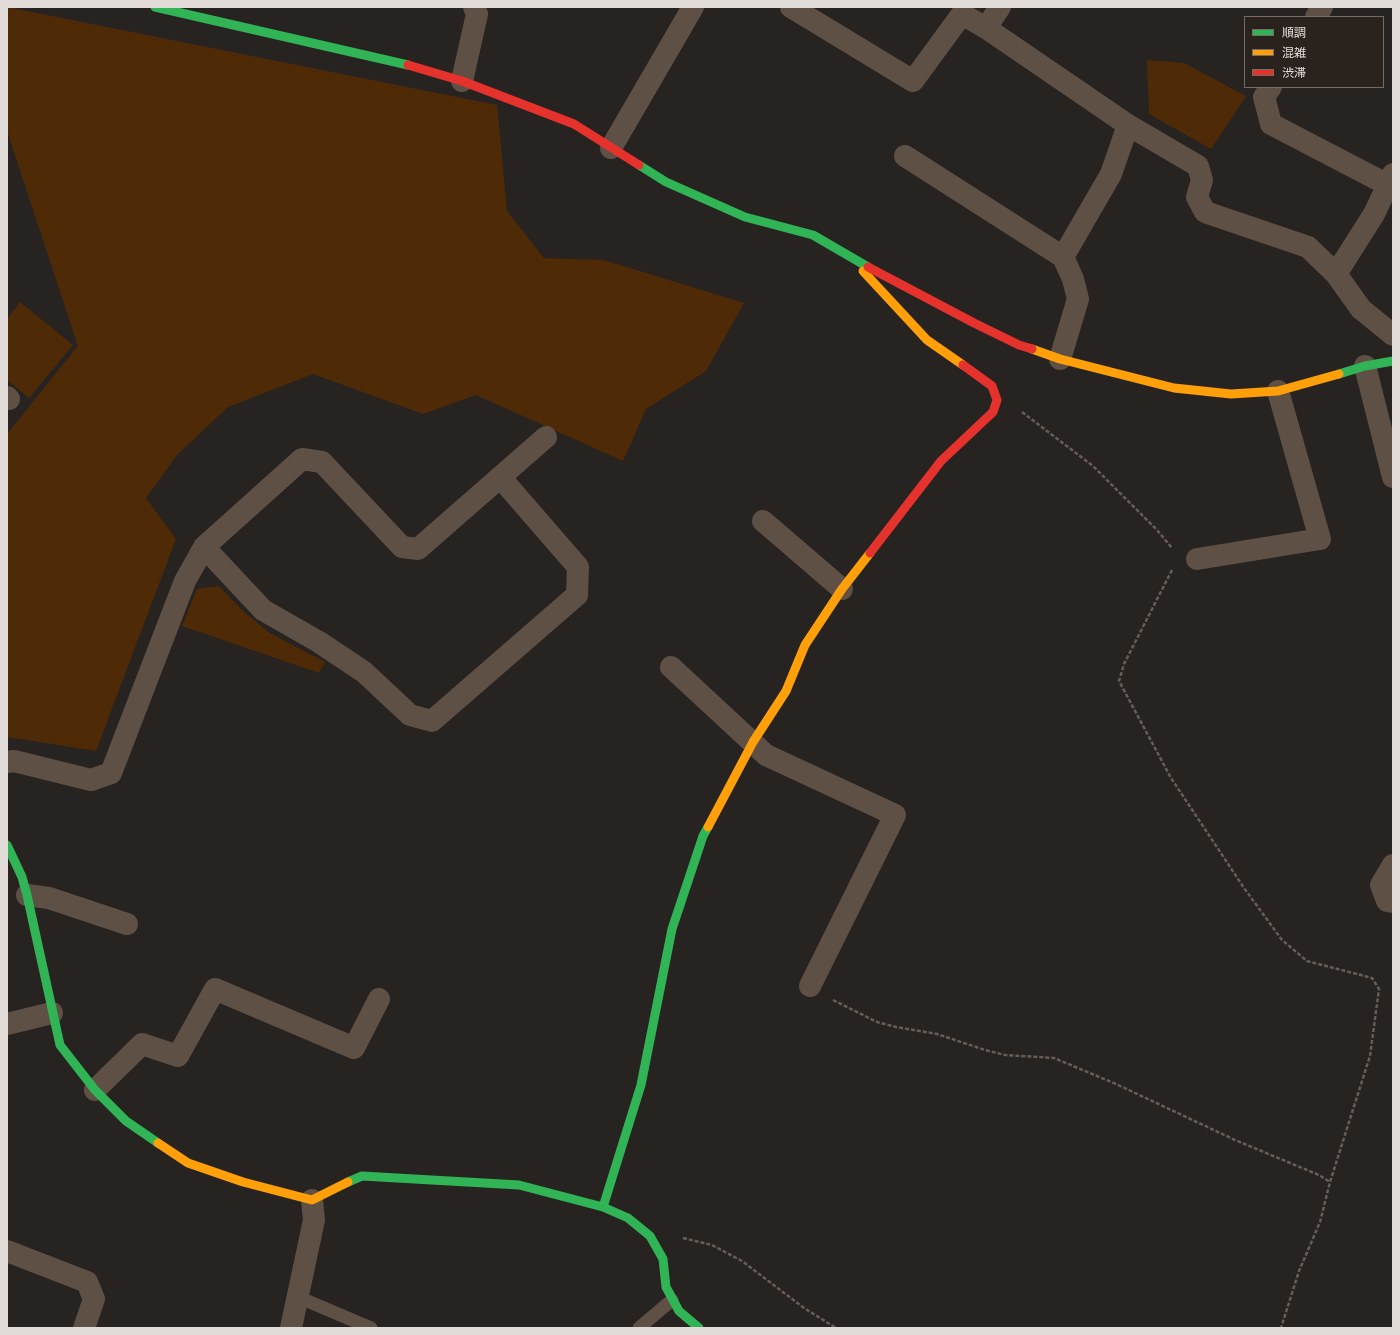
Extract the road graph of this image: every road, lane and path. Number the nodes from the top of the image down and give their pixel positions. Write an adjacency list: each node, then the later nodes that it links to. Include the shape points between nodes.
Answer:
1 (155, 7): 9 (street, via 417,67)
2 (474, 7): 9 (street, via 477,14)
3 (693, 7): 12 (street)
4 (791, 7): 8 (street, via 914,81 962,14)
5 (1000, 7): 8 (street)
6 (1322, 7): 7 (street)
7 (1317, 16)
8 (986, 28): 11 (street)
9 (462, 81): 12 (street, via 574,124)
10 (1270, 88): 14 (street, via 1264,97 1271,124)
11 (1128, 125): 15 (street, via 1111,174); 17 (street, via 1198,166 1202,180 1197,197 1205,212 1308,247)
12 (611, 148): 16 (street, via 666,182 744,217 813,235)
13 (905, 156): 15 (street)
14 (1391, 180): 17 (street, via 1374,214)
15 (1063, 257): 19 (street, via 1073,279 1078,299)
16 (852, 259): 19 (street, via 1019,345); 23 (street, via 927,340 992,386)
17 (1336, 274): 18 (street, via 1361,309)
18 (1393, 336)
19 (1060, 359): 22 (street, via 1174,388 1231,394)
20 (1393, 361): 21 (street)
21 (1365, 366): 22 (street); 26 (street)
22 (1278, 391): 30 (street, via 1320,539)
23 (997, 400): 29 (path, via 1016,407 1093,466); 32 (street, via 993,412 941,461)
24 (546, 437): 25 (street)
25 (500, 477): 28 (street, via 418,549 402,547 322,462 302,459); 28 (street, via 578,567 577,596 432,721 410,715 364,672 264,610)
26 (1393, 477)
27 (763, 521): 32 (street)
28 (204, 547): 35 (street, via 185,581 111,773 91,780 14,761)
29 (1174, 550)
30 (1197, 559)
31 (1173, 568): 46 (path, via 1124,664 1119,681 1171,778 1282,940 1307,961 1372,978 1379,988 1370,1056)
32 (842, 589): 34 (street, via 805,645 786,691)
33 (671, 667): 34 (street)
34 (753, 742): 41 (street, via 766,755 895,816); 48 (street, via 703,836 672,929 641,1085)
35 (7, 762)
36 (7, 844): 38 (street)
37 (1393, 865): 39 (street, via 1381,885 1387,901)
38 (27, 895): 40 (street, via 49,898); 43 (street)
39 (1393, 902)
40 (127, 924)
41 (810, 986): 46 (path, via 841,1005 877,1022 937,1034 1005,1055 1054,1058)
42 (379, 999): 45 (street, via 354,1048 215,989 178,1056 142,1044)
43 (52, 1013): 44 (street); 45 (street, via 60,1045)
44 (7, 1024)
45 (95, 1090): 47 (street, via 126,1121 188,1163 244,1182)
46 (1330, 1182): 59 (path, via 1320,1222 1299,1271)
47 (312, 1200): 48 (street, via 362,1176 519,1185); 51 (street, via 314,1220)
48 (603, 1207): 49 (street, via 628,1218 650,1236)
49 (653, 1242): 52 (street, via 663,1259 666,1287); 58 (path, via 682,1238 712,1245 742,1261 804,1308)
50 (7, 1251): 53 (street, via 87,1282 94,1299)
51 (298, 1297): 54 (street); 55 (lane)
52 (672, 1300): 56 (lane); 57 (street, via 679,1311)
53 (84, 1328)
54 (291, 1328)
55 (371, 1328)
56 (639, 1328)
57 (699, 1328)
58 (836, 1328)
59 (1280, 1328)

